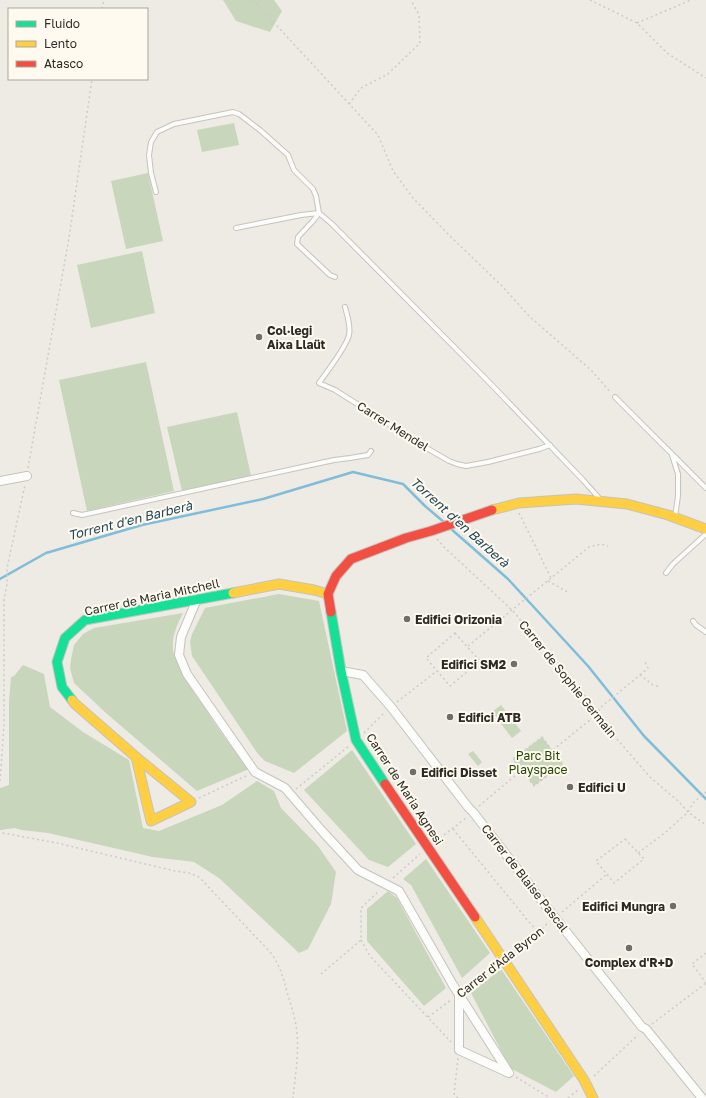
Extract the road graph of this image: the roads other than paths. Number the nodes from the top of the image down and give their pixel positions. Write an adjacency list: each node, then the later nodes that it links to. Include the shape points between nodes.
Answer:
1 (156, 192): 2 (lane, via 149,155 151,142 157,132 174,124 233,112 260,130 288,155 294,170 313,189)
2 (319, 213): 3 (lane); 4 (lane, via 298,237 297,244); 7 (lane)
3 (236, 228)
4 (335, 278)
5 (345, 307): 7 (lane, Carrer Mendel, via 349,335 319,383 335,390 430,450 457,464 466,466 488,462)
6 (615, 397): 9 (lane)
7 (550, 445): 13 (lane)
8 (371, 451): 14 (lane, via 368,455 334,460 82,515)
9 (671, 454): 12 (lane); 15 (lane, via 678,474)
10 (27, 476): 11 (street)
11 (0, 481)
12 (706, 488)
13 (602, 502): 15 (street, via 627,504); 19 (street, via 576,499 519,503 406,538 351,559 336,576)
14 (73, 513)
15 (675, 518): 16 (street)
16 (706, 528)
17 (706, 534): 18 (lane)
18 (666, 573)
19 (328, 594): 20 (street, Carrer de Maria Mitchell, via 279,584); 23 (street, Carrer de Maria Agnesi)
20 (196, 600): 24 (street, Carrer de Maria Mitchell, via 85,620 65,638 57,662 62,687 74,703); 25 (street, via 181,637 179,655 187,674 255,772 285,788 358,870 399,891)
21 (693, 621): 22 (lane)
22 (706, 632)
23 (341, 671): 26 (street, Carrer de Maria Agnesi, via 356,740 586,1083); 27 (street, Carrer de Blaise Pascal, via 362,675 391,707 555,918)
24 (136, 757): 24 (street, Carrer de Maria Mitchell, via 151,822 191,802)
25 (459, 994): 25 (street, via 509,1073 458,1050)
26 (593, 1098)
27 (702, 1098)

